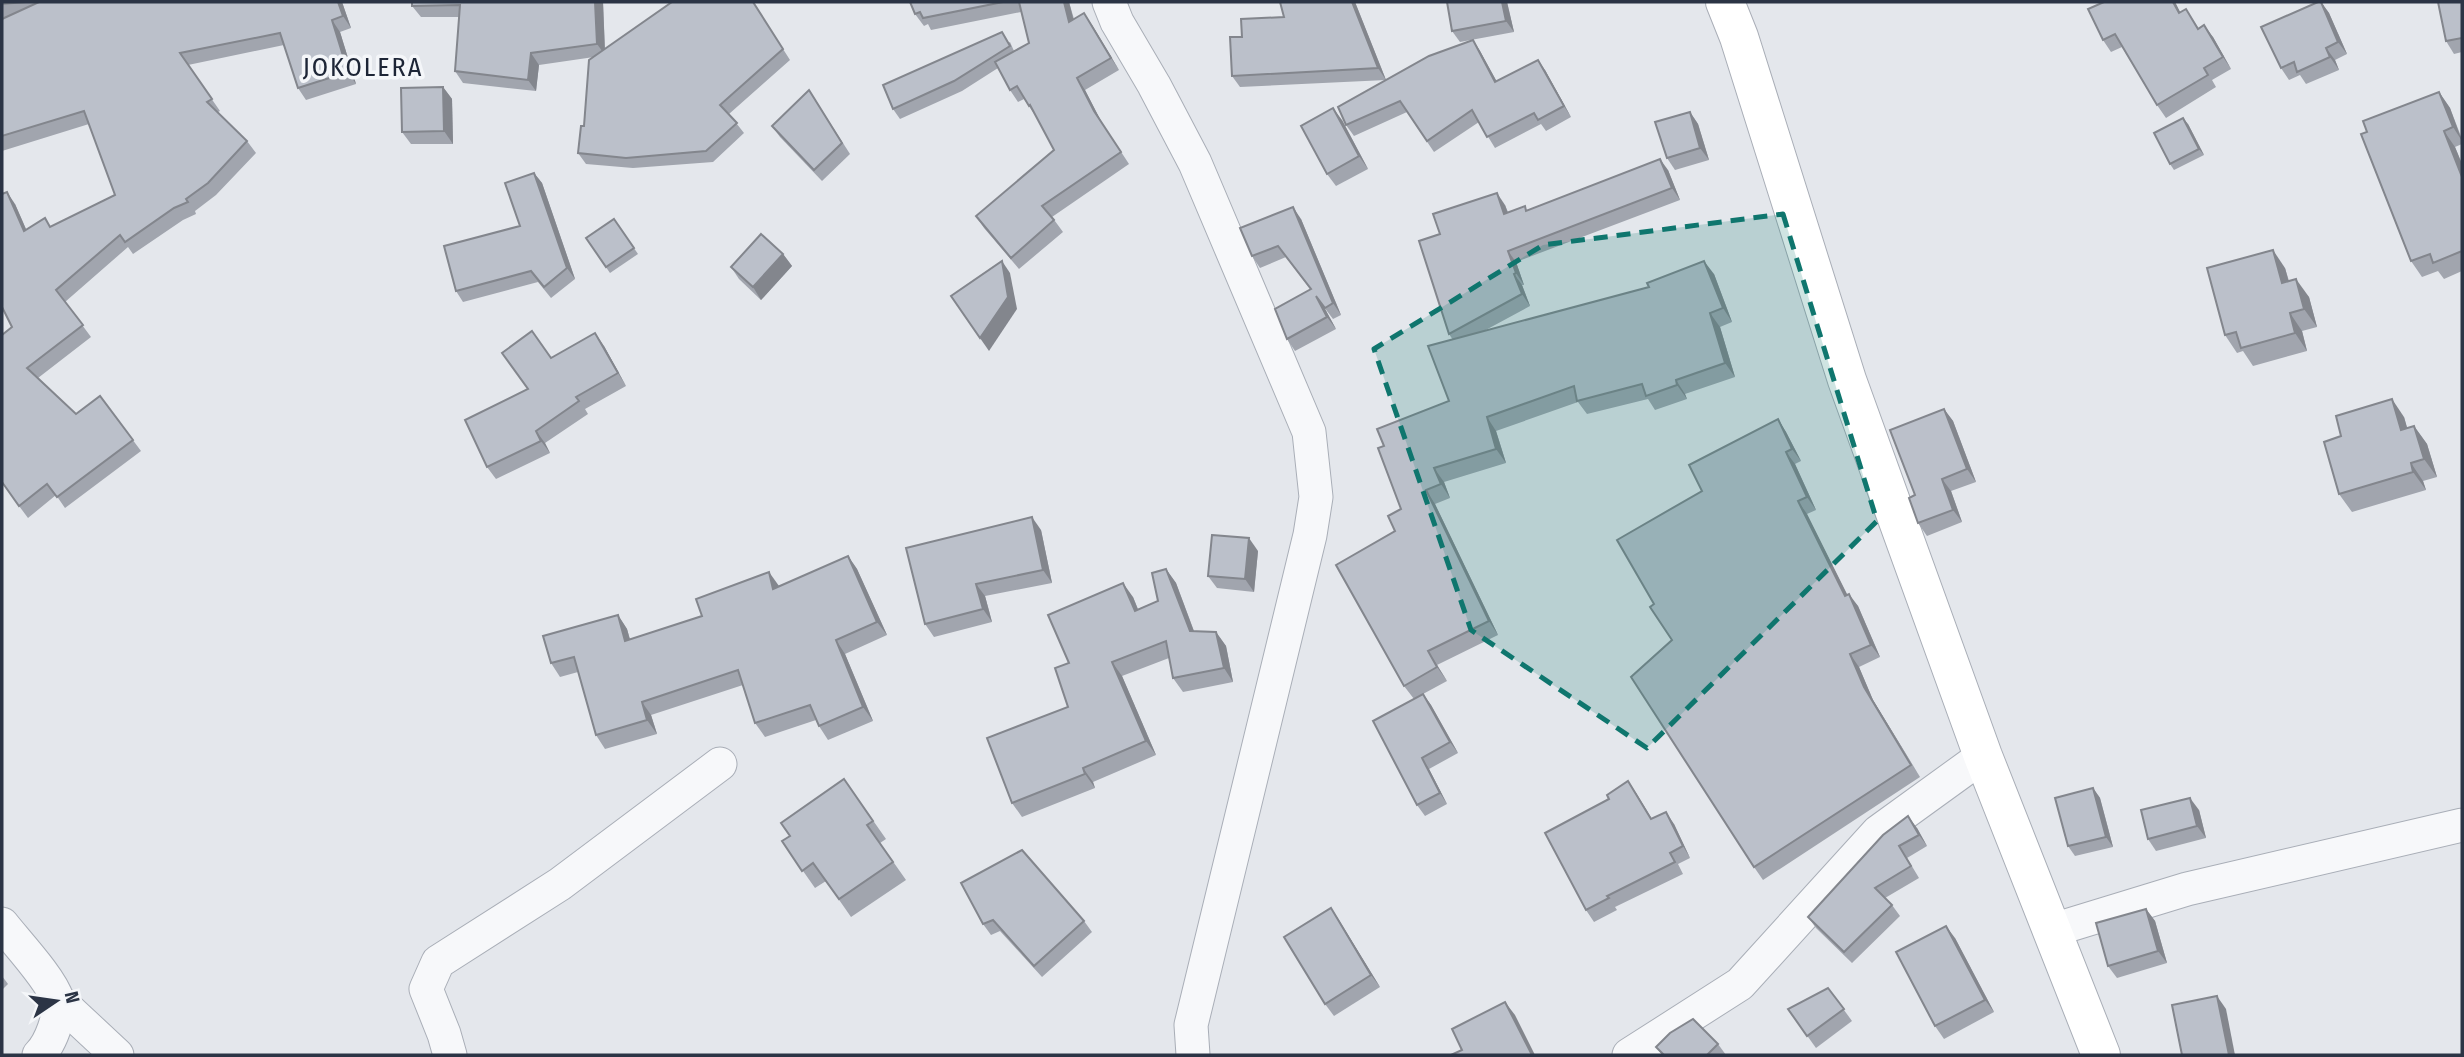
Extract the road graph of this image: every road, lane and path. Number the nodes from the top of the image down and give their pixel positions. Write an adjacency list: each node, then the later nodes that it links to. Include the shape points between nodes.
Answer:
1 (1109, 2): 12 (street, via 1195,163 1309,432 1316,497 1191,1025)
2 (1725, 2): 3 (street, via 1847,380)
3 (1983, 756): 7 (street); 13 (street, via 1878,832 1740,984)
4 (720, 764): 11 (street, via 560,884 438,962 426,989)
5 (2462, 825): 7 (street, via 2187,889)
6 (2, 924): 8 (street)
7 (2053, 930): 14 (street)
8 (58, 1000): 9 (street, via 56,1019); 10 (street)
9 (39, 1055)
10 (117, 1055)
11 (450, 1055)
12 (1193, 1055)
13 (1629, 1055)
14 (2101, 1055)

